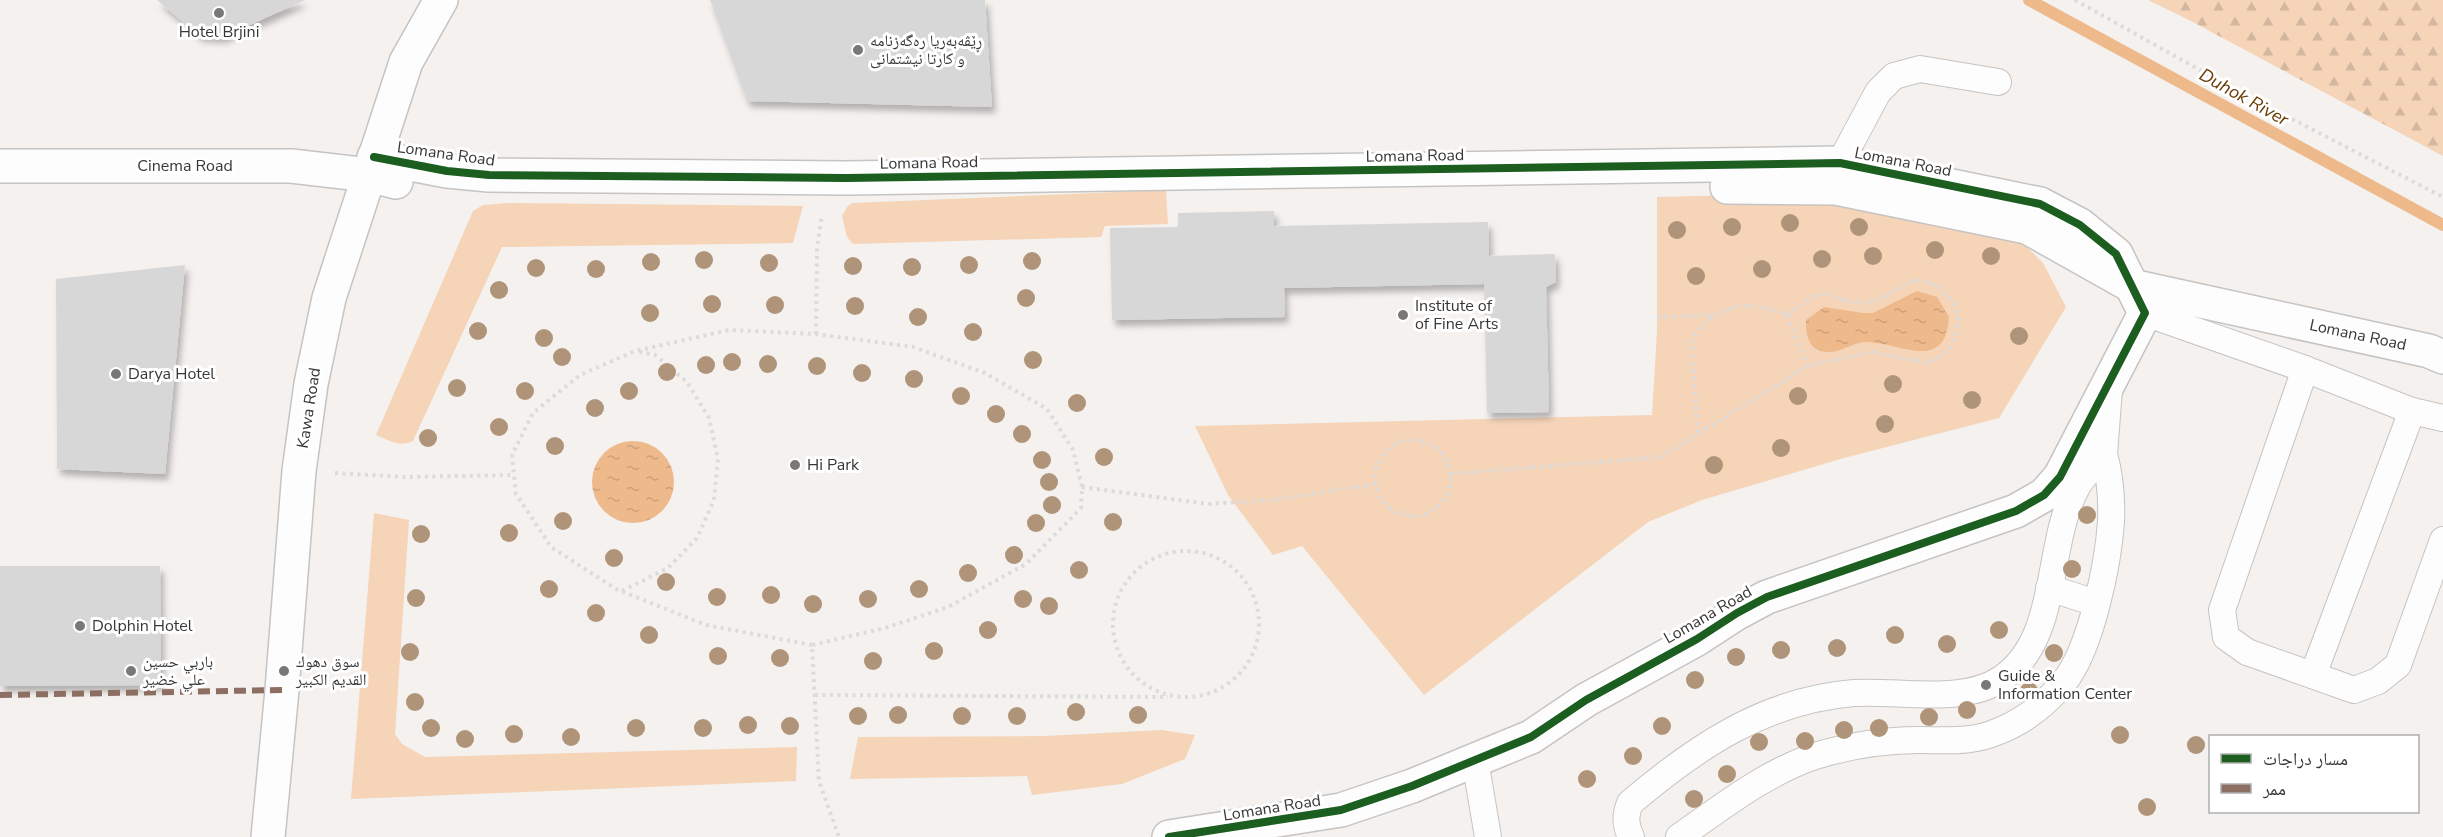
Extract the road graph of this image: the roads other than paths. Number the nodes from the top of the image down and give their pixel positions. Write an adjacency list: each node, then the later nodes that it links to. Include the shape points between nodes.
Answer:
1 (441, 0): 5 (main road, Kawa Road, via 406,62)
2 (1998, 82): 3 (lane, via 1920,69 1894,76 1878,92)
3 (1840, 163): 5 (main road, Lomana Road, via 834,178 489,175); 6 (main road, Lomana Road, via 2040,204 2080,225 2116,255)
4 (0, 166): 5 (main road, Cinema Road)
5 (372, 166): 6 (main road, Lomana Road, via 442,192 493,198 1542,186 1836,188 2027,227); 18 (main road, Kawa Road, via 329,298 311,384 299,471)
6 (2138, 300): 7 (main road, Lomana Road, via 2429,351); 8 (lane); 9 (main road, Lomana Road)
7 (2443, 357)
8 (2305, 369): 10 (lane); 16 (lane, via 2222,610 2226,637 2247,652)
9 (2109, 380): 12 (lane); 17 (main road, Lomana Road, via 2060,477 2044,495 2016,511 1767,597 1586,700 1531,738)
10 (2412, 411): 11 (lane); 16 (lane)
11 (2443, 417)
12 (2104, 454): 14 (lane, via 2078,486 2068,508); 15 (lane, via 2111,521)
13 (2443, 540): 16 (lane, via 2398,665 2378,681 2354,690)
14 (2049, 588): 15 (lane); 21 (lane, via 2040,627 2025,656 2001,679 1970,692 1853,693 1774,710 1702,747 1630,803 1626,827)
15 (2096, 603): 22 (lane, via 2084,644 2065,681 2035,711 1999,732 1957,742 1865,744 1816,756 1769,776)
16 (2313, 675)
17 (1475, 760): 19 (main road, Lomana Road, via 1341,810); 20 (lane)
18 (268, 837)
19 (1169, 837)
20 (1488, 837)
21 (1631, 837)
22 (1678, 837)

